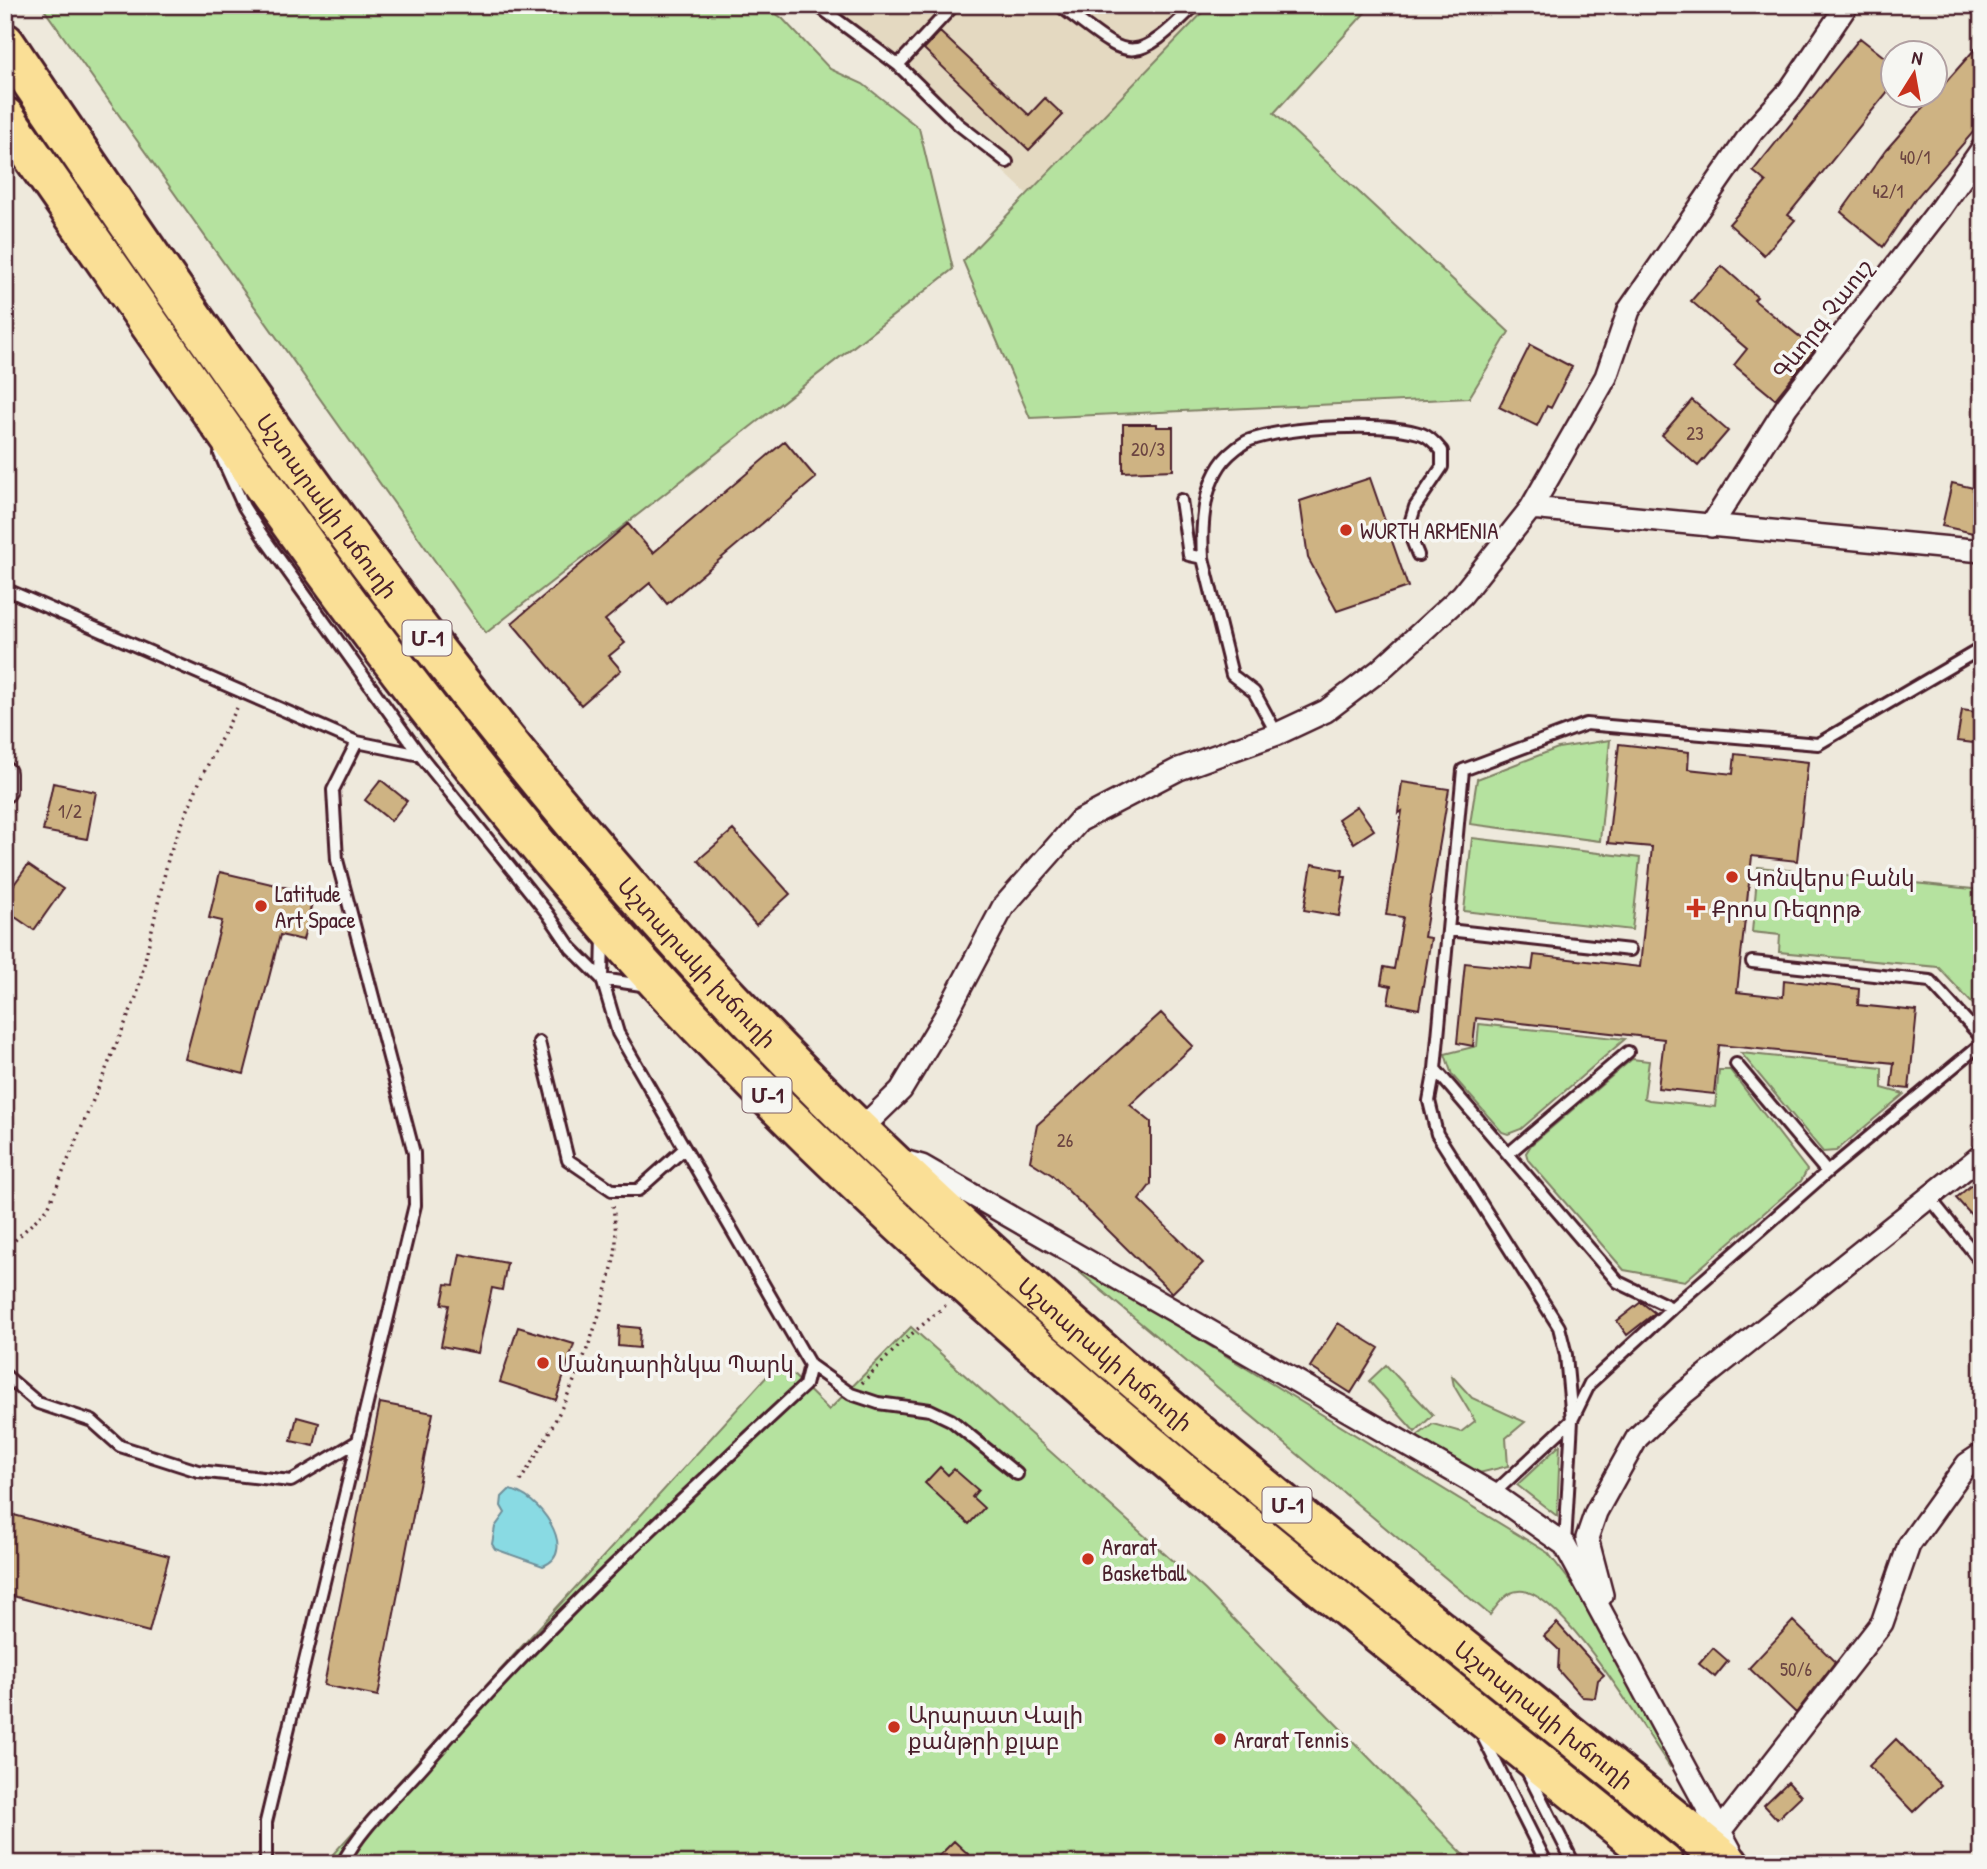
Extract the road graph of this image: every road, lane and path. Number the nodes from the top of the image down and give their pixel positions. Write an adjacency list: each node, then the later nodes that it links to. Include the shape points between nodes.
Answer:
1 (817, 5): 7 (lane)
2 (954, 5): 7 (lane)
3 (1059, 5): 4 (lane, via 1113,46 1136,52 1161,40)
4 (1195, 5)
5 (1847, 5): 16 (street, via 1629,310 1606,377)
6 (5, 43): 13 (highway, Աշտարակի խճուղի / Մ-1)
7 (898, 65): 10 (lane, via 958,124)
8 (5, 117): 11 (highway, Աշտարակի խճուղի / Մ-1)
9 (1982, 149): 17 (street, Գևորգ Չաուշ, via 1787,406)
10 (1007, 162)
11 (191, 380): 12 (lane); 14 (highway, Աշտարակի խճուղի / Մ-1)
12 (210, 430)
13 (278, 435): 14 (highway); 41 (highway, Աշտարակի խճուղի / Մ-1, via 500,734 652,914)
14 (230, 452): 26 (lane, via 244,507); 29 (highway, Աշտարակի խճուղի / Մ-1, via 468,760)
15 (1181, 500): 20 (lane, via 1189,555)
16 (1531, 508): 17 (street); 24 (street, via 1462,594 1380,670 1326,711)
17 (1711, 526): 18 (street)
18 (1982, 551)
19 (1418, 555): 20 (lane, via 1408,530 1415,507 1442,467 1442,451 1425,435 1350,427 1248,441 1226,458 1215,474 1203,514)
20 (1203, 558): 24 (lane, via 1232,675 1254,692)
21 (5, 589): 23 (lane)
22 (1982, 648): 30 (lane, via 1818,744 1586,724 1464,770)
23 (245, 693): 25 (lane); 49 (path, via 201,778 169,855 136,995 48,1208)
24 (1277, 734): 41 (street, via 1179,769 1079,821 1003,907 901,1090)
25 (357, 742): 26 (lane); 57 (lane, via 333,790 337,860 414,1153 415,1205)
26 (420, 755): 33 (lane, via 571,948)
27 (5, 773): 28 (street)
28 (5, 791)
29 (603, 922): 33 (lane); 34 (highway, Աշտարակի խճուղի / Մ-1)
30 (1448, 930): 31 (lane); 40 (lane)
31 (1630, 950)
32 (1752, 962): 35 (lane, via 1930,981)
33 (602, 978): 34 (lane); 42 (lane, via 618,1033)
34 (664, 989): 51 (highway, Աշտարակի խճուղի / Մ-1, via 834,1163)
35 (1982, 1038)
36 (539, 1042): 47 (lane, via 568,1160)
37 (1982, 1043): 46 (lane)
38 (1628, 1052): 43 (lane)
39 (1736, 1064): 46 (lane)
40 (1435, 1069): 43 (lane); 56 (lane, via 1429,1101 1437,1134 1559,1328)
41 (859, 1130): 45 (highway, Աշտարակի խճուղի / Մ-1)
42 (684, 1149): 47 (lane, via 638,1190); 53 (lane)
43 (1508, 1154): 52 (lane, via 1618,1283)
44 (1982, 1155): 48 (street)
45 (887, 1156): 61 (street, via 922,1166); 66 (highway, Աշտարակի խճուղի / Մ-1, via 991,1254 1248,1473)
46 (1827, 1172): 52 (lane)
47 (612, 1190): 60 (path, via 617,1235 599,1307 573,1383)
48 (1929, 1197): 50 (lane); 63 (street, via 1684,1393 1637,1438 1596,1512 1587,1538)
49 (5, 1250)
50 (1982, 1264)
51 (967, 1287): 55 (path, via 901,1343); 64 (highway, Աշտարակի խճուղի / Մ-1, via 1221,1504)
52 (1672, 1308): 56 (lane, via 1590,1383)
53 (810, 1365): 55 (lane); 68 (lane, via 805,1385 527,1651 383,1808)
54 (5, 1375): 57 (lane, via 38,1403 92,1421 120,1446 198,1471 291,1481)
55 (851, 1394): 59 (lane, via 930,1410 951,1420)
56 (1572, 1420): 61 (lane); 62 (lane)
57 (358, 1440): 67 (lane, via 266,1822)
58 (1982, 1454): 66 (street, via 1967,1464 1909,1545 1882,1623)
59 (1017, 1474)
60 (520, 1481)
61 (1493, 1494): 62 (street)
62 (1565, 1545): 63 (street)
63 (1612, 1631): 66 (street)
64 (1468, 1705): 65 (highway, Աշտարակի խճուղի / Մ-1); 69 (lane)
65 (1502, 1732): 70 (lane, via 1535,1785); 71 (highway, Աշտարակի խճուղի / Մ-1)
66 (1725, 1848): 72 (street)
67 (266, 1864)
68 (342, 1864)
69 (1547, 1864)
70 (1574, 1864)
71 (1664, 1864)
72 (1738, 1864)

